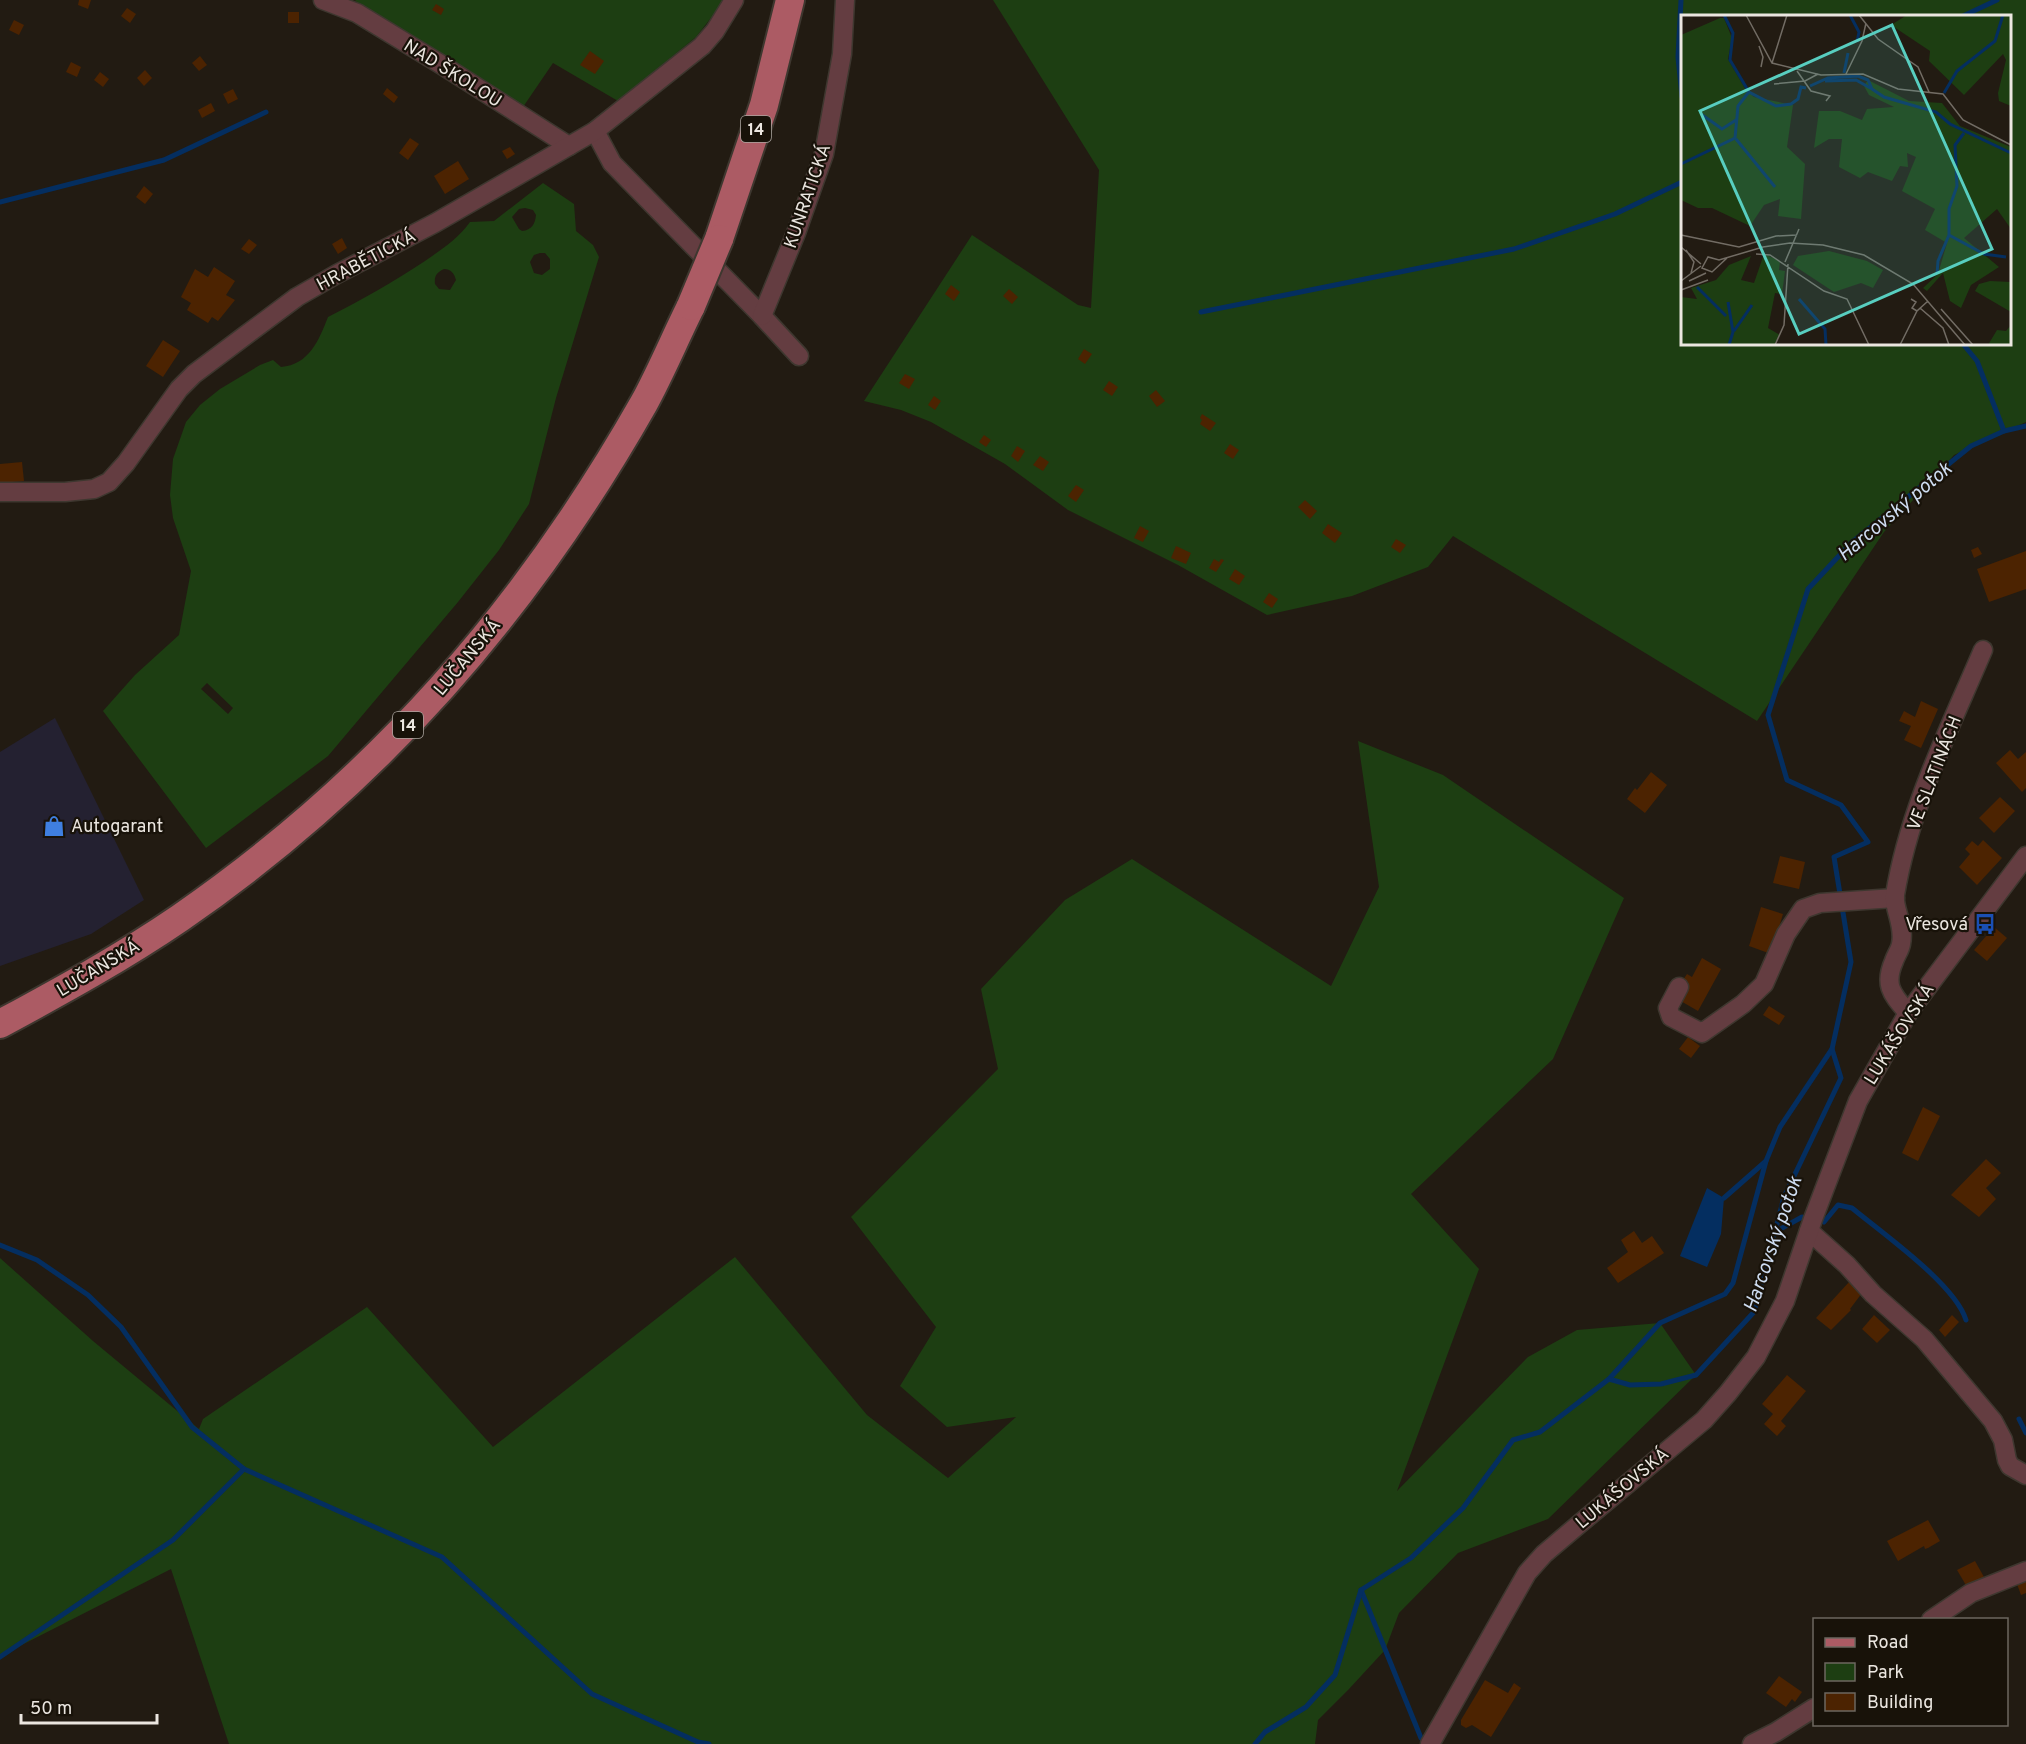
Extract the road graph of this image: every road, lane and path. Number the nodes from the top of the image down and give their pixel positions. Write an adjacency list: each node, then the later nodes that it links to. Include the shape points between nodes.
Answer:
1 (734, 0): 5 (street, HRABĚTICKÁ, via 702,46)
2 (789, 0): 15 (main road, LUČANSKÁ / 14, bridge, via 764,105 719,239 691,306 645,400 597,481 518,596 471,656 371,762 257,862 120,957)
3 (845, 0): 7 (street, KUNRATICKÁ, via 842,54 824,154)
4 (332, 1): 6 (street, NAD ŠKOLOU)
5 (595, 131): 6 (street, HRABĚTICKÁ); 7 (street, via 612,163)
6 (569, 146): 9 (street, HRABĚTICKÁ, via 297,297 194,374 109,482 94,489 65,492)
7 (762, 316): 8 (street)
8 (798, 356)
9 (0, 492)
10 (1983, 650): 12 (street, VE SLATINÁCH, via 1918,803)
11 (2026, 856): 14 (street, LUKÁŠOVSKÁ)
12 (1895, 898): 13 (street, via 1820,903 1803,909 1786,934 1764,984 1702,1033 1671,1017 1668,1008); 14 (street, VE SLATINÁCH, via 1902,923 1901,945 1889,978 1891,993)
13 (1679, 987)
14 (1908, 1013): 16 (street, LUKÁŠOVSKÁ, via 1858,1101)
15 (0, 1024)
16 (1809, 1231): 17 (street, via 1924,1339 1993,1421 2010,1466); 21 (street, LUKÁŠOVSKÁ, via 1785,1301 1756,1357 1704,1420 1552,1547 1527,1573)
17 (2026, 1475)
18 (2026, 1571): 19 (street, via 1971,1593)
19 (1934, 1618)
20 (1813, 1709): 22 (street)
21 (1430, 1744)
22 (1752, 1744)

